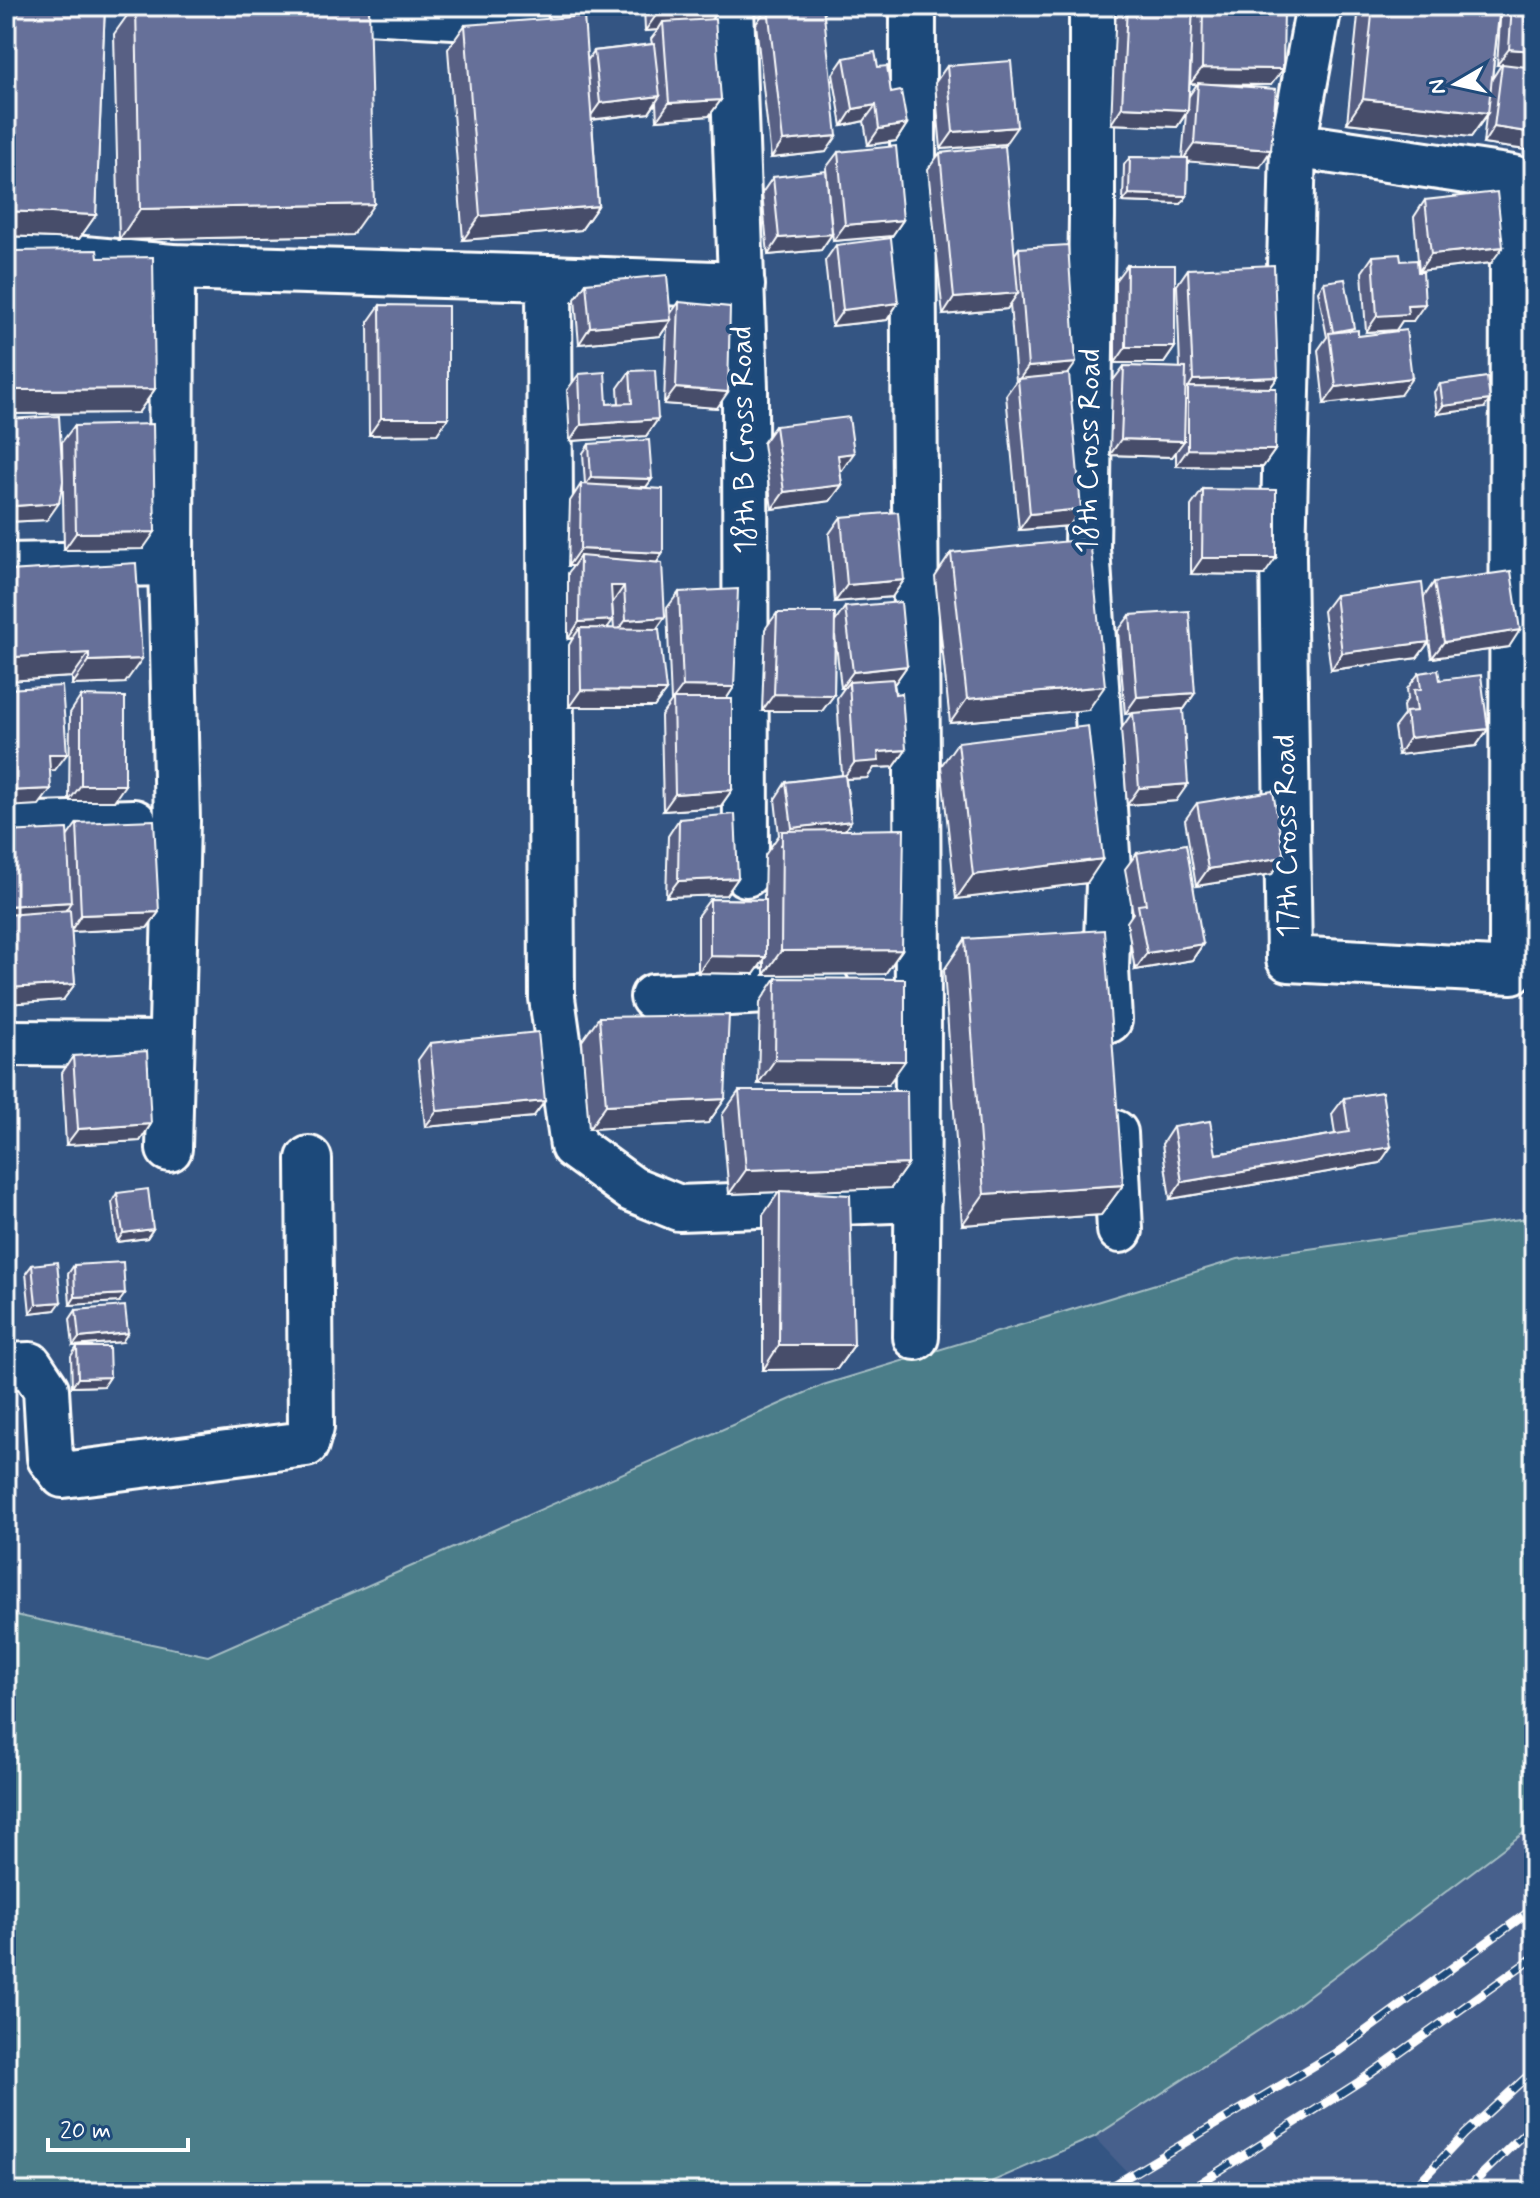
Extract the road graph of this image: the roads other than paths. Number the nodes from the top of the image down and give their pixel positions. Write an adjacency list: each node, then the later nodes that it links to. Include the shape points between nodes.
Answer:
1 (278, 6): 6 (street)
2 (731, 6): 11 (street, 18th B Cross Road)
3 (913, 6): 17 (street)
4 (1092, 6): 14 (street, 18th Cross Road, via 1087,548)
5 (1319, 6): 7 (street, 17th Cross Road)
6 (525, 20)
7 (1293, 145): 7 (street, 17th Cross Road, via 1513,178 1512,971 1289,959 1283,556)
8 (6, 252): 9 (street)
9 (172, 267): 10 (street); 12 (street)
10 (549, 278): 11 (street); 27 (street, via 552,998 573,1146 632,1189 679,1208)
11 (742, 285): 20 (street, 18th B Cross Road)
12 (171, 563): 13 (street); 18 (street)
13 (6, 566)
14 (1100, 742): 15 (street); 28 (street, 18th Cross Road)
15 (1054, 743)
16 (963, 744): 17 (street)
17 (917, 745): 21 (street)
18 (177, 821): 19 (street); 24 (street)
19 (6, 826)
20 (746, 874)
21 (918, 983): 22 (street); 27 (street)
22 (653, 997)
23 (6, 1043): 24 (street)
24 (171, 1044): 25 (street)
25 (169, 1149)
26 (309, 1159): 30 (street, via 311,1427 306,1444 63,1475 50,1458 46,1389 30,1365)
27 (918, 1199): 29 (street)
28 (1120, 1230)
29 (916, 1337)
30 (6, 1366)

